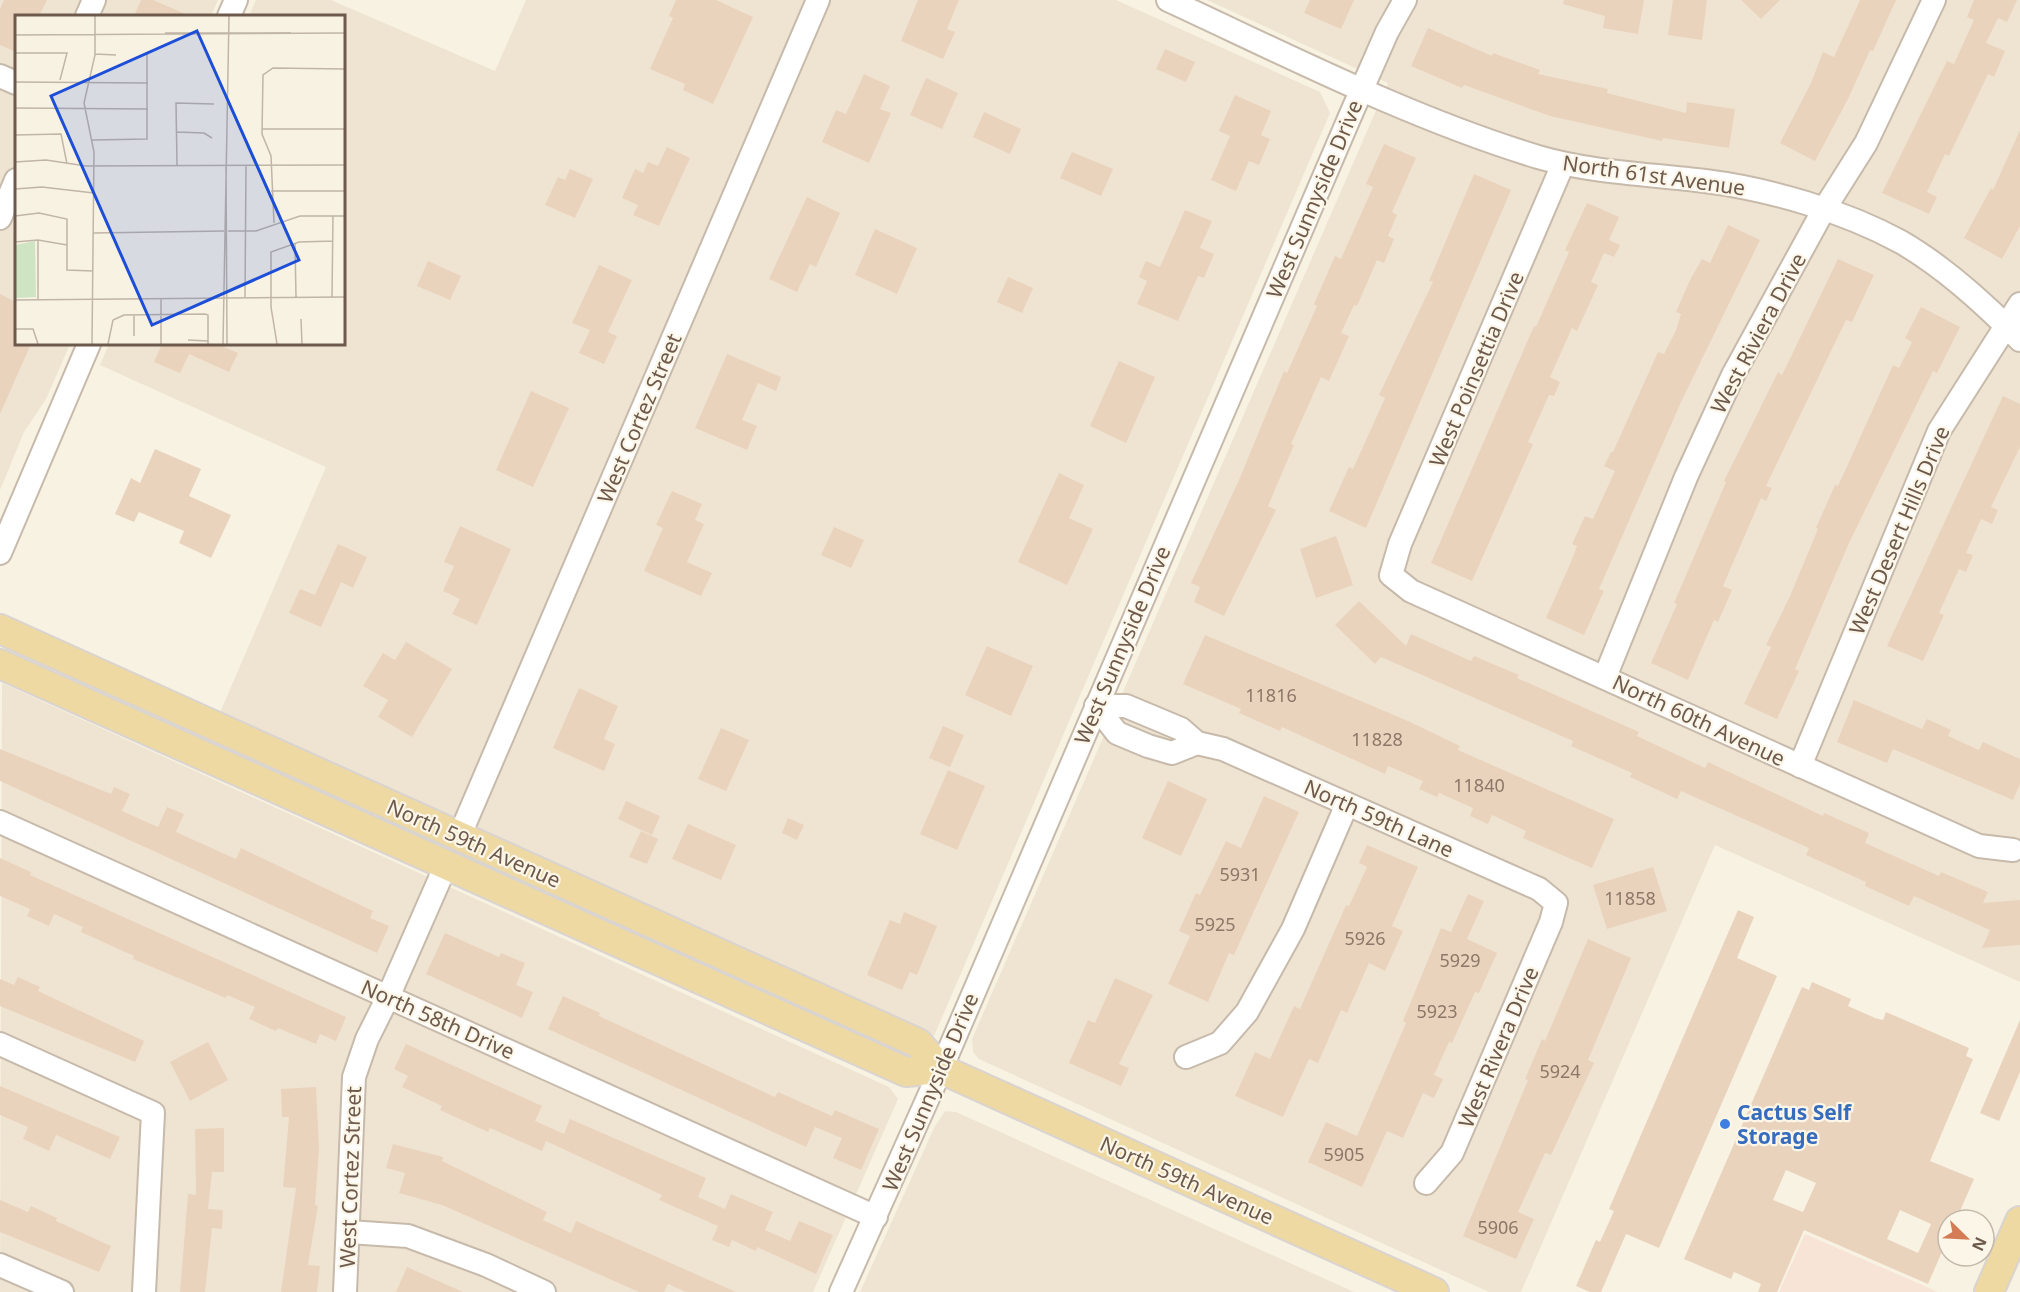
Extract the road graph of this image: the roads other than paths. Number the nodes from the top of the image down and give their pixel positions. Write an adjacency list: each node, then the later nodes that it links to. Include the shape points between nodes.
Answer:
1 (94, 0): 7 (street)
2 (236, 0): 8 (street)
3 (818, 0): 28 (street, West Cortez Street)
4 (1168, 0): 11 (street, North 61st Avenue)
5 (1405, 0): 11 (street, West Sunnyside Drive)
6 (1934, 0): 14 (street, West Riviera Drive, via 1866,142)
7 (87, 15)
8 (229, 15)
9 (0, 76): 10 (street)
10 (15, 84)
11 (1362, 89): 12 (street, North 61st Avenue, via 1466,134); 24 (street, West Sunnyside Drive)
12 (1563, 164): 14 (street, North 61st Avenue, via 1749,188); 20 (street, West Poinsettia Drive, via 1400,544)
13 (15, 182): 15 (street)
14 (1823, 211): 17 (street, North 61st Avenue, via 1902,243 1947,275); 23 (street, West Riviera Drive, via 1733,375 1686,477)
15 (0, 218)
16 (2020, 304): 17 (street, West Desert Hills Drive)
17 (2013, 333): 25 (street, West Desert Hills Drive, via 1939,431)
18 (89, 345): 19 (street)
19 (0, 553)
20 (1392, 575): 23 (street, North 60th Avenue, via 1411,591)
21 (0, 629): 28 (main road, North 59th Avenue)
22 (0, 664): 30 (main road, North 59th Avenue)
23 (1605, 677): 25 (street, North 60th Avenue)
24 (1096, 706): 26 (street, North 59th Lane, via 1117,733 1148,746 1172,753 1197,743 1223,749); 35 (street, West Sunnyside Drive)
25 (1800, 766): 29 (street, North 60th Avenue, via 1979,846)
26 (1347, 804): 31 (street, North 59th Lane, via 1539,889); 34 (street, via 1293,929 1247,1012 1220,1043)
27 (0, 822): 32 (street, North 58th Drive)
28 (459, 837): 35 (main road, North 59th Avenue, via 918,1043)
29 (2013, 850)
30 (447, 865): 32 (street, West Cortez Street); 35 (main road, North 59th Avenue, via 906,1072)
31 (1556, 903): 36 (street, West Rivera Drive, via 1452,1153)
32 (388, 997): 37 (street, North 58th Drive); 39 (street, West Cortez Street, via 354,1077)
33 (0, 1044): 42 (street, via 153,1113)
34 (1186, 1057)
35 (941, 1069): 37 (street, West Sunnyside Drive); 46 (main road, North 59th Avenue)
36 (1426, 1183)
37 (876, 1217): 45 (street, West Sunnyside Drive)
38 (2020, 1221): 47 (main road)
39 (349, 1232): 43 (street, West Cortez Street); 44 (street, via 408,1236)
40 (0, 1265): 41 (street)
41 (62, 1292)
42 (144, 1292)
43 (345, 1292)
44 (544, 1292)
45 (841, 1292)
46 (1434, 1292)
47 (1989, 1292)

